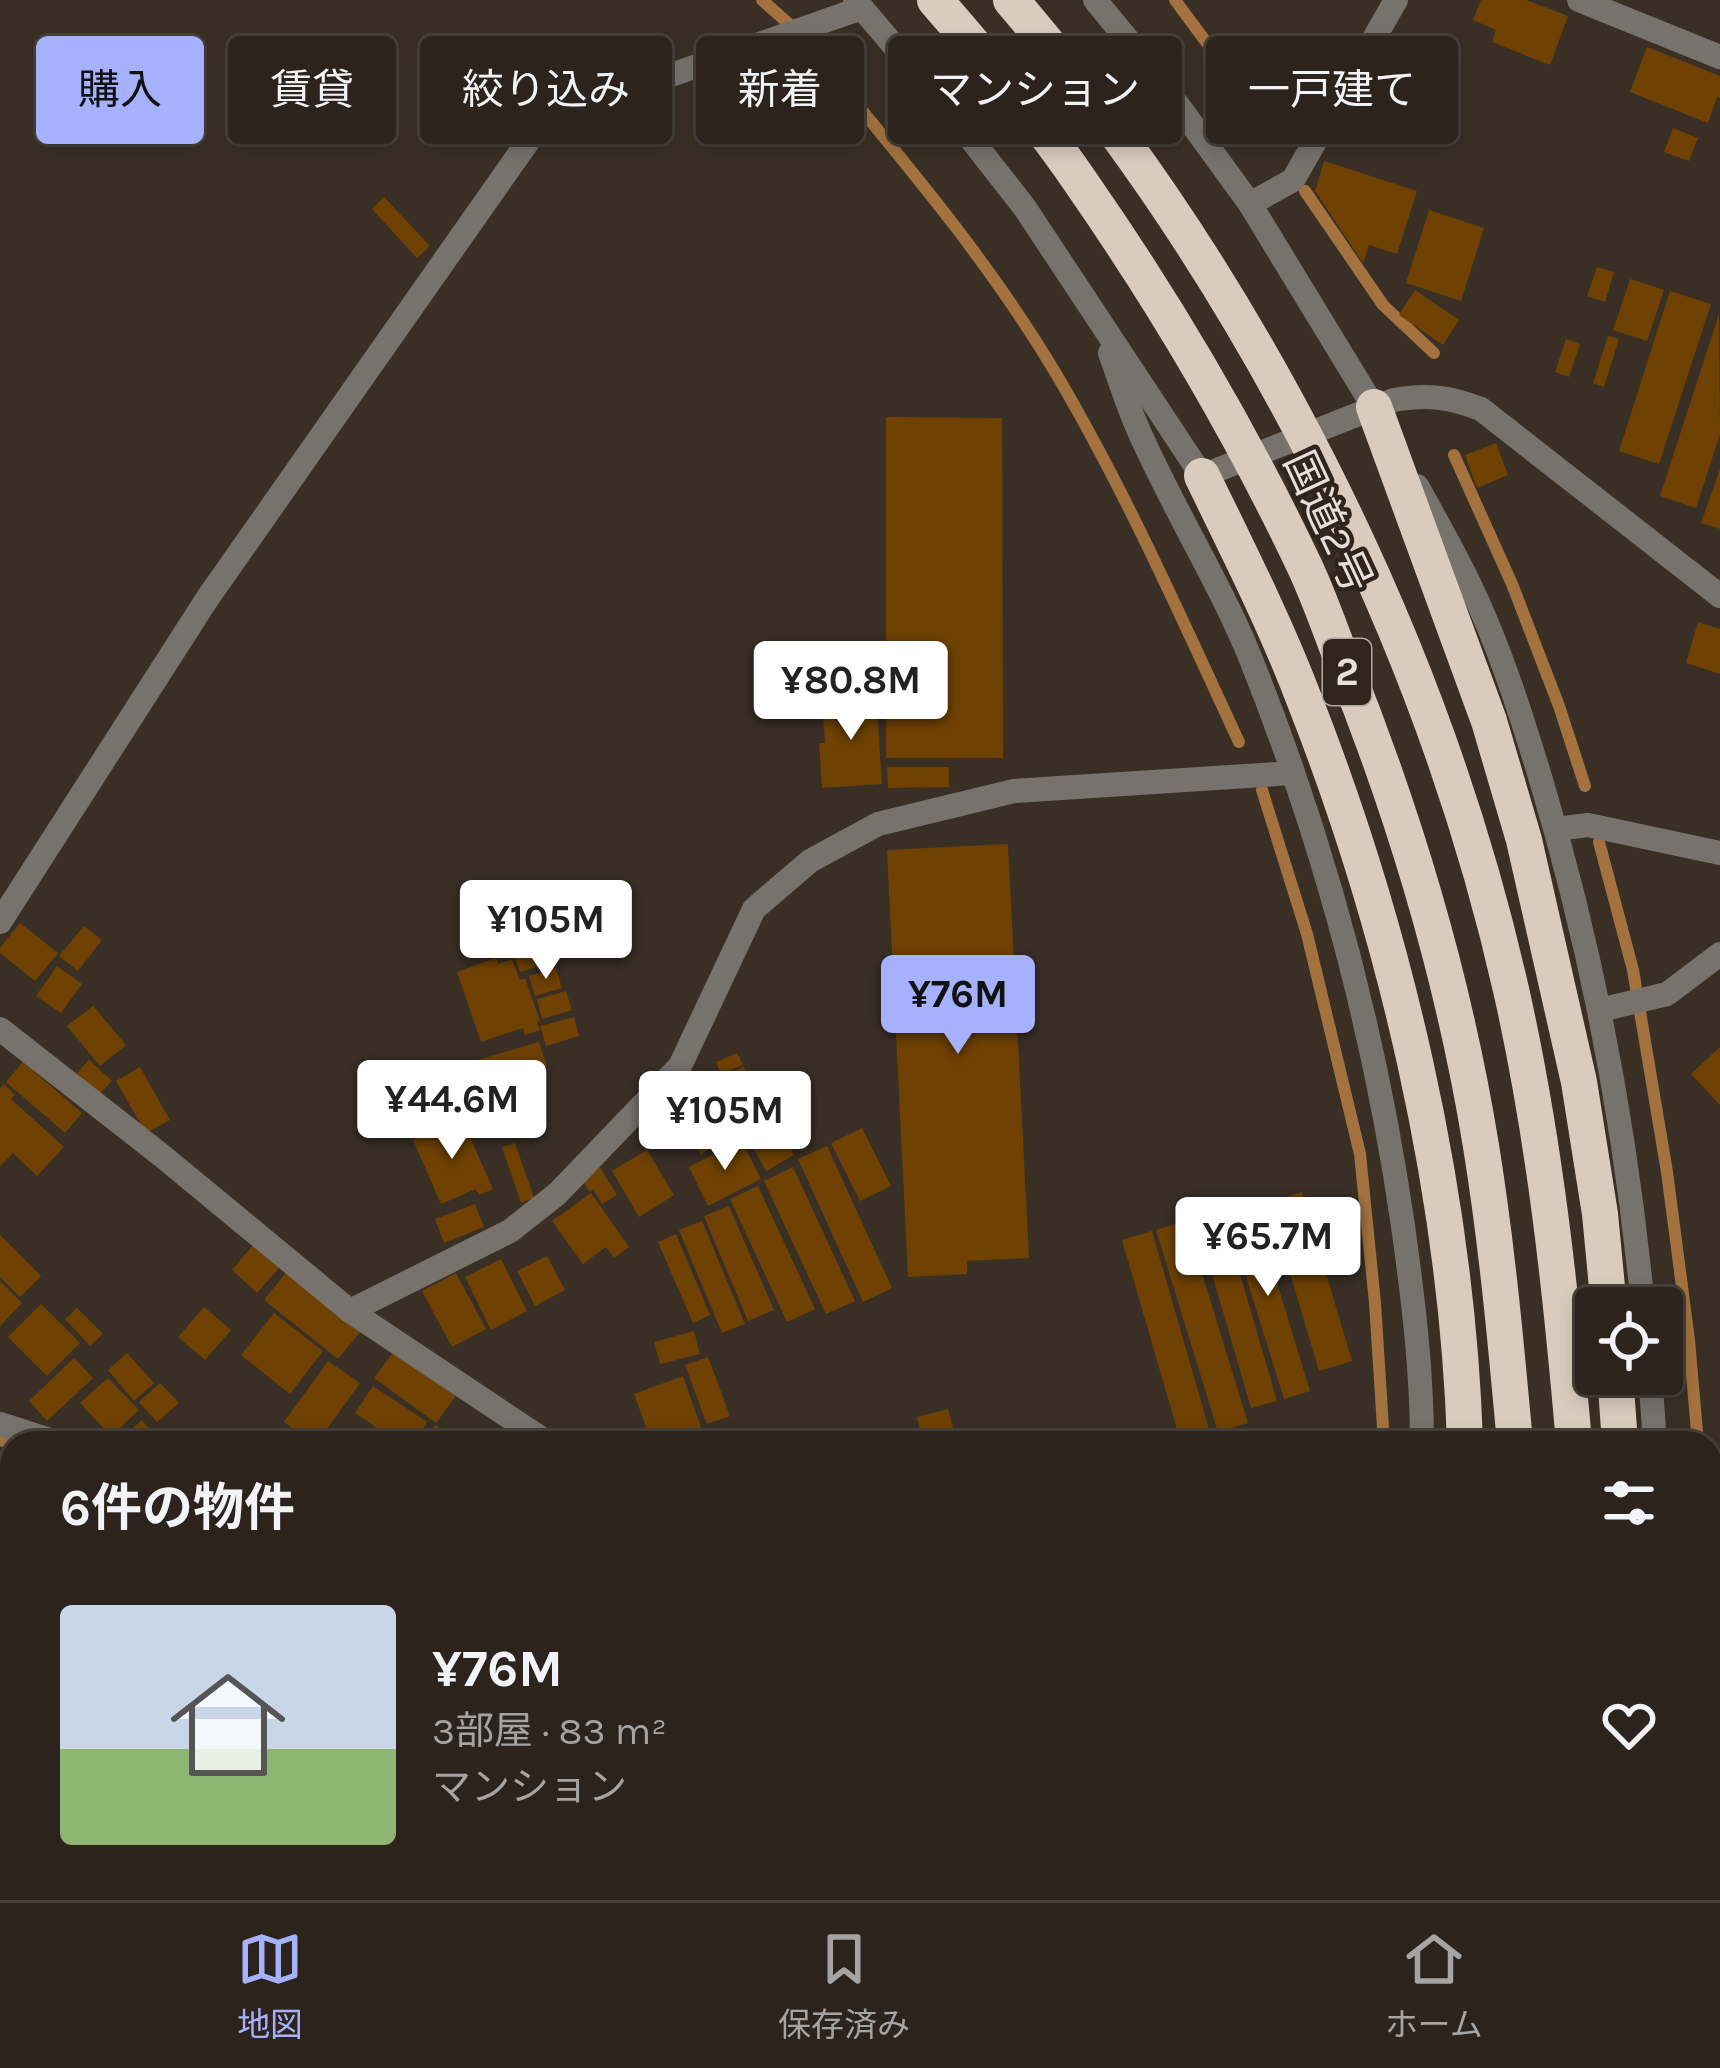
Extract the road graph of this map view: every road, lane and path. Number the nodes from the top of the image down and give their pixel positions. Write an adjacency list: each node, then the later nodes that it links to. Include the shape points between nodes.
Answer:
1 (935, 0): 28 (highway, 国道2号 / 2, via 1081,182 1162,307 1305,569 1367,722 1458,1031 1481,1143)
2 (1011, 0): 29 (highway, 国道2号 / 2, via 1129,150 1215,280 1362,551 1425,701 1516,1012 1552,1223)
3 (1095, 0): 8 (street)
4 (1396, 0): 8 (street, via 1293,180)
5 (1580, 0): 7 (street)
6 (858, 4): 9 (street, via 1025,208); 16 (street, via 543,120 207,599)
7 (1720, 57)
8 (1250, 204): 10 (street)
9 (1094, 311): 11 (street); 13 (street, via 1138,429 1249,655)
10 (1374, 407): 11 (street); 12 (street, via 1418,396 1480,410); 14 (street, via 1470,584); 20 (highway, via 1524,840 1579,1082)
11 (1202, 476): 27 (highway, via 1305,700 1410,1043 1446,1240)
12 (1720, 596)
13 (1294, 773): 22 (street, via 1014,791 878,824 810,861 754,909 680,1066 557,1194 511,1231); 26 (street, via 1367,1031 1394,1166)
14 (1556, 830): 15 (street, via 1588,825); 18 (street)
15 (1720, 853)
16 (0, 922)
17 (1720, 954): 18 (street, via 1667,994)
18 (1600, 1010): 21 (street)
19 (0, 1029): 22 (street)
20 (1608, 1287)
21 (1640, 1287)
22 (350, 1311): 25 (street)
23 (1617, 1395): 30 (highway)
24 (1652, 1395): 31 (street)
25 (530, 1431)
26 (1421, 1431)
27 (1464, 1431)
28 (1514, 1431)
29 (1573, 1431)
30 (1619, 1431)
31 (1654, 1431)

